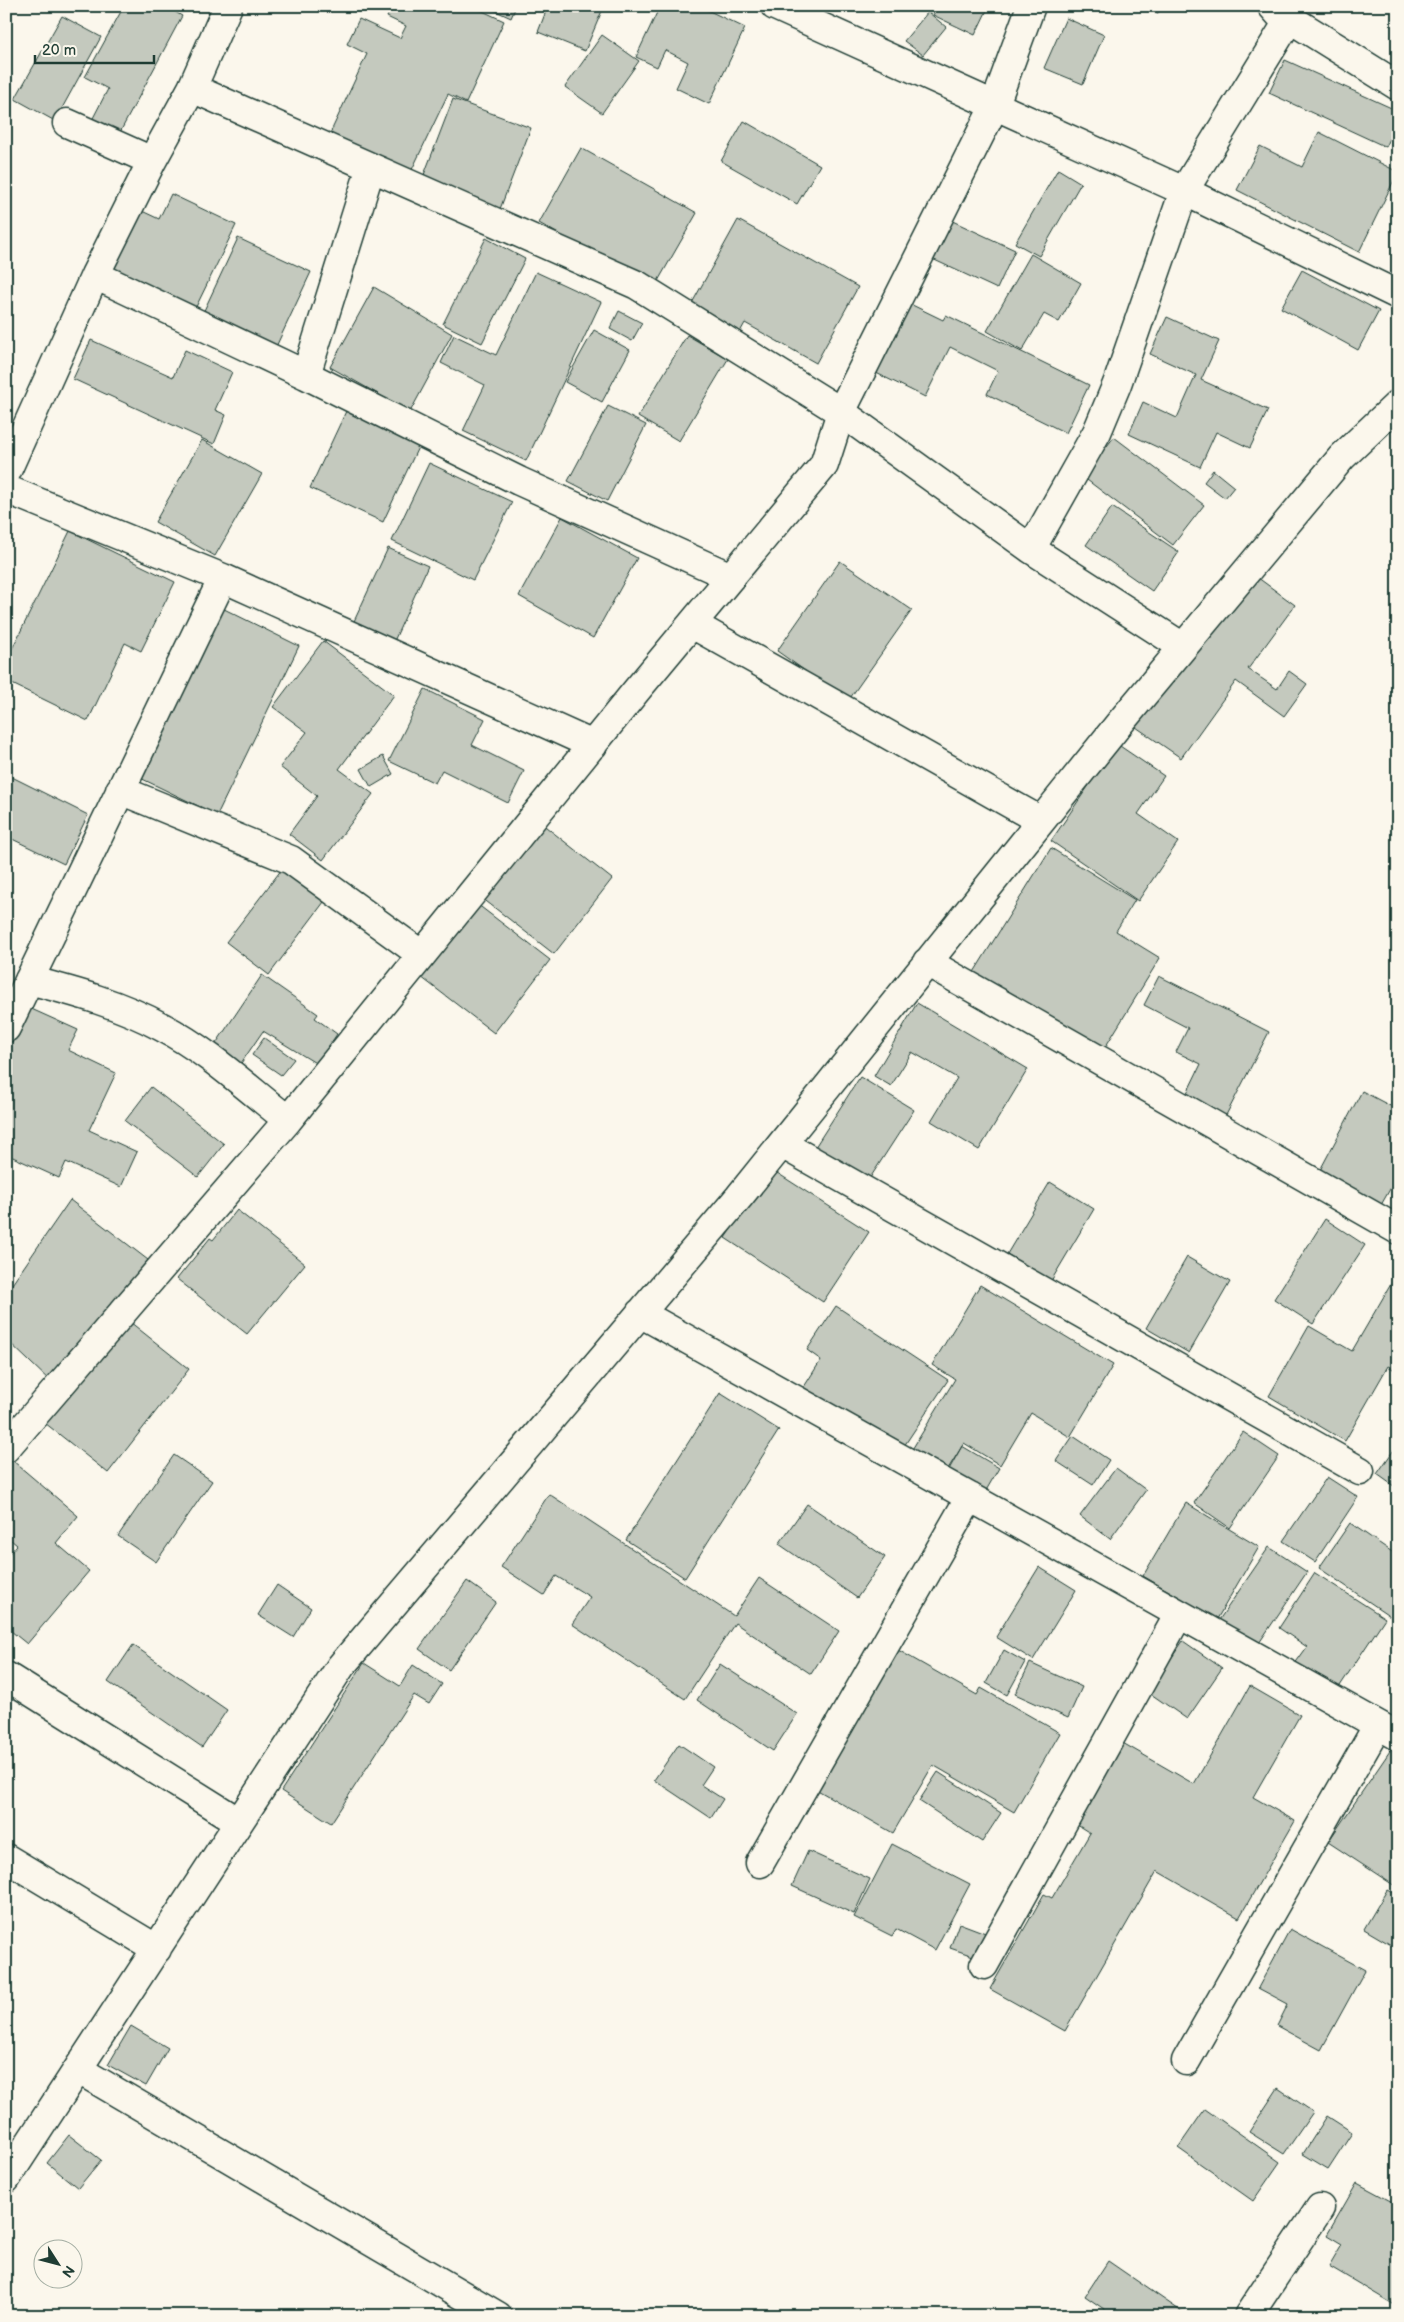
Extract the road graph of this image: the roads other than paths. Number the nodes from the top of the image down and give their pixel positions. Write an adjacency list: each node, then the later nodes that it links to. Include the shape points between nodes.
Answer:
1 (228, 6): 6 (street)
2 (1031, 6): 7 (street)
3 (786, 8): 7 (street)
4 (1291, 15): 5 (street); 11 (street)
5 (1398, 86)
6 (192, 88): 9 (street); 10 (street)
7 (994, 106): 11 (street); 16 (street)
8 (66, 123): 9 (street)
9 (152, 161): 12 (street)
10 (371, 168): 14 (street); 16 (street, via 637,285)
11 (1184, 191): 13 (street); 19 (street, via 1104,416)
12 (95, 275): 14 (street); 17 (street)
13 (1398, 295)
14 (306, 375): 20 (street, via 520,481)
15 (1398, 404): 23 (street, via 1342,458)
16 (841, 412): 19 (street); 20 (street, via 824,465)
17 (6, 473)
18 (6, 489): 21 (street)
19 (1031, 550): 23 (street)
20 (731, 577): 22 (street)
21 (223, 578): 24 (street); 25 (street)
22 (692, 624): 24 (street); 26 (street)
23 (1184, 647): 26 (street)
24 (593, 745): 27 (street)
25 (120, 790): 27 (street, via 291,860); 29 (street)
26 (1041, 821): 28 (street)
27 (422, 955): 31 (street)
28 (927, 962): 32 (street); 33 (street)
29 (29, 980): 30 (street); 31 (street, via 95,998 163,1027 204,1054)
30 (6, 1028)
31 (288, 1120): 35 (street)
32 (782, 1144): 34 (street); 36 (street)
33 (1398, 1230)
34 (640, 1313): 37 (street); 41 (street, via 341,1666)
35 (6, 1448)
36 (1360, 1471)
37 (970, 1497): 38 (street); 43 (street)
38 (1179, 1614): 40 (street); 45 (street)
39 (6, 1676): 41 (street)
40 (1388, 1730): 46 (street)
41 (239, 1822): 44 (street)
42 (6, 1858): 44 (street)
43 (760, 1863)
44 (157, 1949): 47 (street)
45 (984, 1965)
46 (1186, 2062)
47 (79, 2070): 48 (street); 51 (street)
48 (16, 2144): 49 (street)
49 (6, 2179)
50 (1320, 2208): 52 (street)
51 (498, 2316)
52 (1248, 2316)

